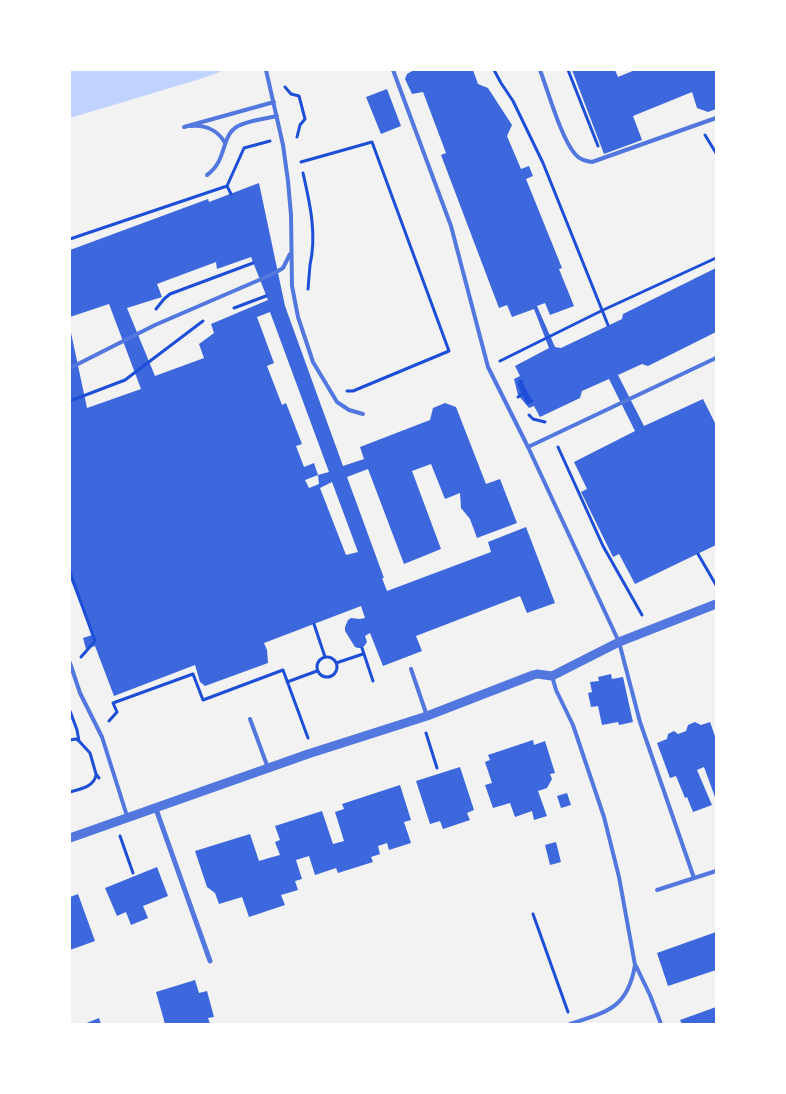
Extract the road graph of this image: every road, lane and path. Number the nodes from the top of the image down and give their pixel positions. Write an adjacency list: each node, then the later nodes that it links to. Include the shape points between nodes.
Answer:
1 (266, 70): 6 (lane)
2 (393, 70): 32 (lane, via 451,226)
3 (494, 70): 27 (path, via 543,163)
4 (540, 70): 14 (lane, via 574,154 592,162)
5 (568, 70): 14 (path)
6 (274, 102): 7 (lane); 12 (lane, via 184,127 208,128 217,132)
7 (277, 116): 11 (lane); 12 (lane, via 237,127)
8 (716, 118): 9 (lane)
9 (698, 124): 13 (path); 14 (lane)
10 (297, 133): 11 (path)
11 (281, 138): 17 (path, via 244,148); 20 (lane, via 288,181)
12 (225, 143): 16 (lane, via 218,164)
13 (716, 153)
14 (603, 159)
15 (301, 162): 36 (path, via 372,142 449,351 353,391)
16 (206, 175)
17 (228, 186): 18 (path); 19 (path)
18 (231, 194)
19 (70, 239)
20 (292, 250): 33 (lane, via 283,268 273,274 155,325); 42 (lane, via 292,286 298,318 313,362 337,402)
21 (716, 258): 27 (path)
22 (253, 263): 28 (path, via 170,294)
23 (310, 265): 24 (path)
24 (308, 290)
25 (266, 296): 26 (path)
26 (232, 309)
27 (601, 311): 30 (path); 32 (path)
28 (154, 312)
29 (206, 319): 39 (path, via 125,380)
30 (608, 325)
31 (716, 358): 43 (lane)
32 (488, 367): 44 (lane)
33 (70, 368)
34 (522, 381): 37 (path)
35 (519, 384): 37 (path)
36 (341, 389)
37 (524, 392): 38 (path); 40 (path)
38 (518, 395)
39 (70, 401)
40 (531, 401)
41 (526, 412): 43 (path, via 533,419 546,422)
42 (362, 414)
43 (553, 436): 44 (lane); 49 (path, via 603,546)
44 (528, 447): 51 (lane)
45 (698, 554): 47 (path)
46 (70, 572): 57 (path, via 95,641)
47 (716, 585)
48 (716, 604): 51 (street)
49 (642, 616)
50 (314, 624): 54 (path)
51 (619, 642): 60 (street); 83 (lane, via 640,722)
52 (362, 648): 53 (path)
53 (363, 654): 56 (path); 61 (path)
54 (325, 657): 56 (path); 59 (path, via 317,664)
55 (70, 663): 57 (lane)
56 (336, 663): 59 (path, via 336,672 331,676 322,676)
57 (72, 668): 67 (lane, via 80,693)
58 (411, 669): 64 (lane)
59 (317, 670): 62 (path)
60 (552, 676): 64 (street, via 538,674); 87 (lane, via 573,725 604,817)
61 (373, 681)
62 (287, 682): 67 (path, via 283,670 203,700 199,682 193,674 113,703 116,712); 71 (path)
63 (70, 711): 69 (path)
64 (427, 716): 71 (street)
65 (250, 720): 72 (lane)
66 (425, 731): 73 (path)
67 (100, 732): 70 (path); 78 (lane)
68 (70, 740): 69 (path)
69 (79, 740): 70 (path)
70 (86, 747): 74 (path)
71 (312, 753): 72 (street)
72 (268, 768): 77 (street)
73 (437, 768)
74 (96, 774): 75 (path); 76 (path, via 93,783)
75 (104, 784)
76 (70, 792)
77 (156, 809): 78 (street); 86 (street)
78 (127, 818): 80 (street)
79 (120, 836): 82 (path)
80 (70, 838)
81 (716, 871): 83 (lane)
82 (134, 872)
83 (694, 878): 84 (lane)
84 (656, 890)
85 (533, 914): 88 (path)
86 (210, 961)
87 (635, 965): 89 (lane, via 630,989 624,998 610,1009); 90 (lane)
88 (569, 1014)
89 (570, 1024)
90 (661, 1024)

